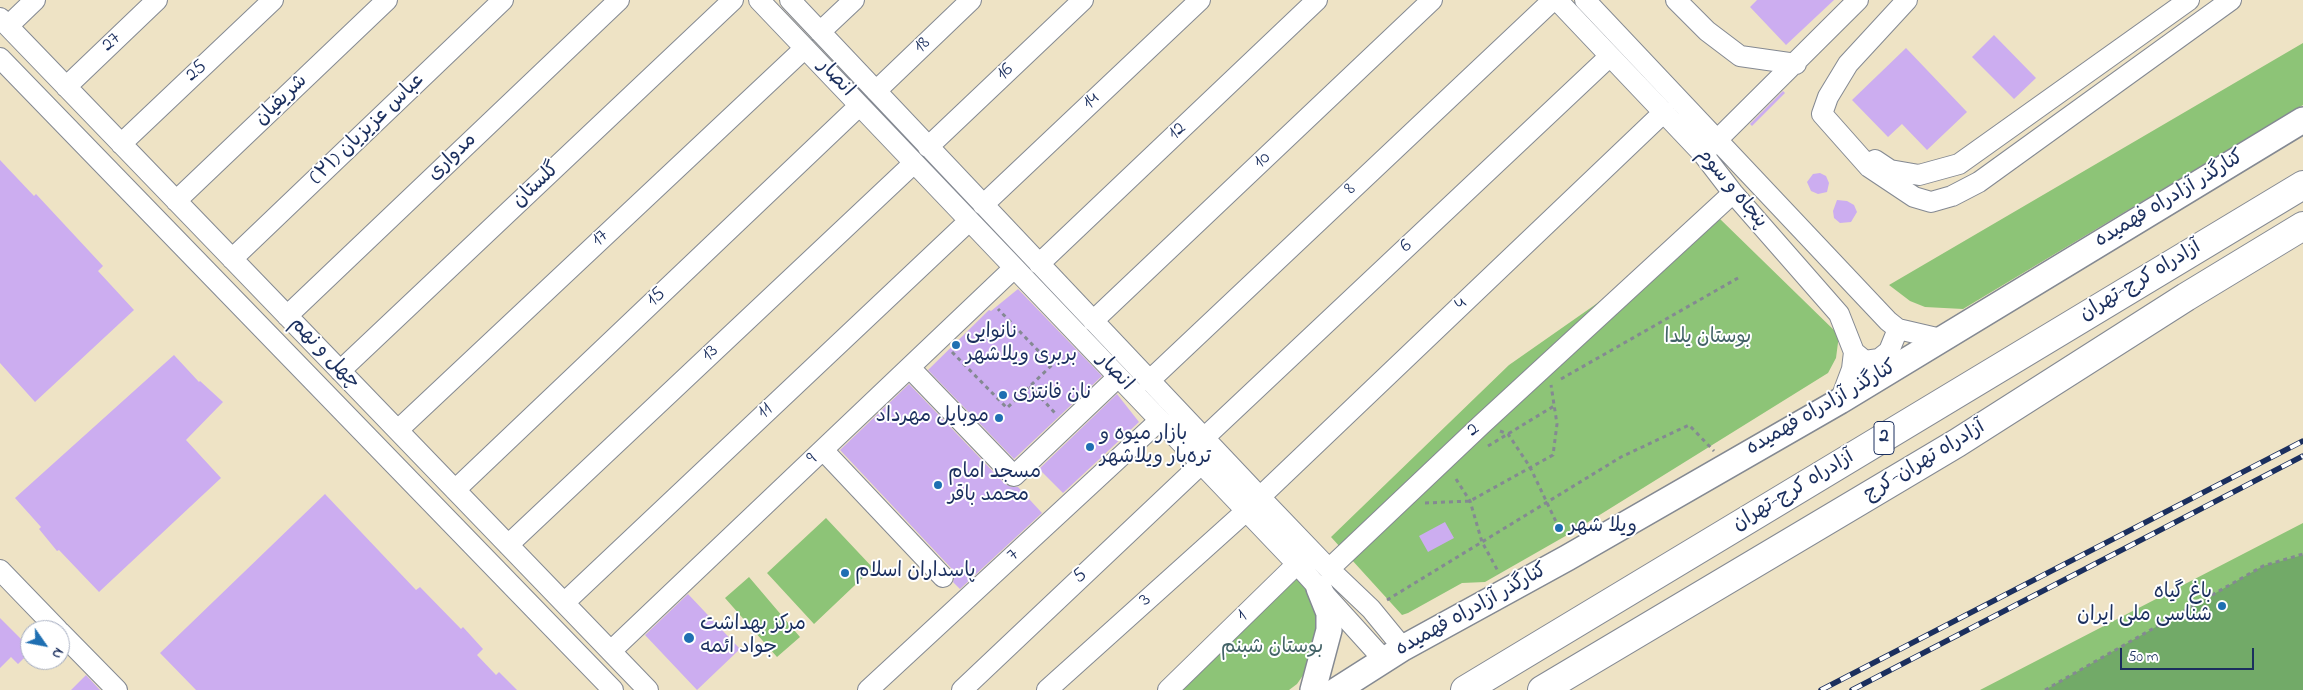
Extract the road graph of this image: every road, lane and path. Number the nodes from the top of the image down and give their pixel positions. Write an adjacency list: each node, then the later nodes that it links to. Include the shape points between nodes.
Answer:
1 (35, 0): 24 (street)
2 (157, 0): 30 (street, 27)
3 (273, 0): 37 (street, 25)
4 (387, 0): 43 (street, شریفیان)
5 (503, 0): 47 (street, عباس عزیزیان (۲۱))
6 (619, 0): 52 (street, مدواری)
7 (733, 0): 59 (street, گلستان)
8 (759, 0): 26 (street, انصار)
9 (790, 0): 25 (street, انصار)
10 (854, 0): 25 (street)
11 (971, 0): 31 (street, 18)
12 (1084, 0): 38 (street, 16)
13 (1200, 0): 44 (street, 14)
14 (1317, 0): 48 (street, 12)
15 (1432, 0): 53 (street, 10)
16 (1552, 0): 61 (street, 8)
17 (1557, 0): 27 (street, پنجاه و سوم)
18 (1585, 0): 36 (street, پنجاه و سوم)
19 (1676, 0): 29 (street, via 1707,31 1740,56)
20 (1858, 0): 29 (street)
21 (1907, 0): 35 (street, via 1848,64 1828,97 1822,114)
22 (2189, 0): 35 (street, via 1958,164 1919,175 1890,170)
23 (2231, 0): 35 (street, via 1979,182 1952,196 1931,202 1914,197 1869,167)
24 (4, 22): 30 (street, چهل و نهم)
25 (820, 32): 31 (street, انصار)
26 (805, 48): 32 (street, انصار); 68 (street, 17)
27 (1610, 56): 33 (street, پنجاه و سوم); 70 (street, 6)
28 (0, 58): 101 (street, چهل و نهم)
29 (1796, 64): 36 (street)
30 (66, 87): 37 (street, چهل و نهم)
31 (876, 91): 38 (street, انصار)
32 (860, 106): 40 (street, انصار); 79 (street, 15)
33 (1664, 112): 39 (street, پنجاه و سوم); 80 (street, 4)
34 (2303, 120): 56 (main road, کنارگذر آزادراه فهمیده)
35 (1841, 136)
36 (1717, 139): 39 (street); 54 (street, پنجاه و سوم)
37 (121, 144): 43 (street, چهل و نهم)
38 (928, 147): 44 (street, انصار)
39 (1703, 154): 42 (street, پنجاه و سوم)
40 (914, 163): 45 (street, انصار); 87 (street, 13)
41 (2303, 184): 109 (highway, آزادراه کرج-تهران / 2)
42 (1732, 193): 57 (street, پنجاه و سوم, via 1839,314); 66 (street, 2)
43 (176, 201): 47 (street, چهل و نهم)
44 (983, 205): 48 (street, انصار)
45 (969, 221): 49 (street, انصار); 94 (street, 11)
46 (2303, 226): 110 (highway, آزادراه تهران-کرج / 2, via 1957,443)
47 (232, 259): 52 (street, چهل و نهم)
48 (1039, 264): 53 (street, انصار)
49 (1014, 268): 51 (street, 9); 60 (street, انصار)
50 (1738, 278): 64 (path, via 1550,385)
51 (986, 295): 55 (street, 9); 62 (path, via 1052,365)
52 (287, 316): 59 (street, چهل و نهم)
53 (1093, 321): 61 (street, انصار)
54 (1898, 330): 56 (street); 57 (street, via 1889,351 1879,359 1865,361)
55 (940, 339): 58 (street, 9); 62 (path, via 1007,408)
56 (1941, 339): 63 (main road, کنارگذر آزادراه فهمیده)
57 (1854, 352): 63 (street, via 1852,369)
58 (910, 368): 67 (street, via 1014,476); 72 (street, 9)
59 (340, 371): 68 (street, چهل و نهم)
60 (1118, 377): 65 (street, انصار); 67 (street)
61 (1149, 381): 70 (street, انصار)
62 (1030, 386): 67 (path)
63 (1840, 401): 73 (main road, کنارگذر آزادراه فهمیده)
64 (1554, 406): 69 (path); 75 (path, via 1557,424 1553,455)
65 (1159, 421): 74 (street, انصار); 103 (street, 7)
66 (1481, 424): 69 (path); 93 (street, 2)
67 (1067, 426)
68 (398, 430): 79 (street, چهل و نهم)
69 (1508, 434): 71 (path); 75 (path)
70 (1204, 438): 80 (street, انصار)
71 (1486, 448)
72 (823, 450): 92 (street); 98 (street, 9)
73 (1726, 464): 83 (path, via 1690,424 1621,457); 99 (main road, کنارگذر آزادراه فهمیده, via 1567,558)
74 (1200, 465): 84 (street, انصار); 104 (street, 5)
75 (1530, 467): 82 (path); 83 (path)
76 (1459, 470): 77 (path)
77 (1456, 479): 78 (path); 82 (path)
78 (1448, 484)
79 (456, 490): 87 (street, چهل و نهم)
80 (1260, 497): 93 (street, انصار)
81 (1424, 498): 82 (path, via 1416,503)
82 (1470, 501): 86 (path)
83 (1547, 503): 85 (path); 86 (path)
84 (1245, 512): 89 (street, انصار); 105 (street, 3)
85 (1559, 528)
86 (1482, 542): 91 (path); 95 (path)
87 (508, 545): 94 (street, چهل و نهم)
88 (2303, 554): 111 (path, via 2263,566)
89 (1297, 564): 93 (street, انصار); 106 (street, 1)
90 (0, 570): 96 (street)
91 (1499, 574)
92 (944, 577)
93 (1324, 579): 95 (street, انصار); 99 (street, انصار); 107 (main road, via 1329,630)
94 (564, 603): 98 (street, چهل و نهم)
95 (1371, 609): 99 (street, انصار)
96 (48, 620)
97 (70, 642): 100 (street)
98 (611, 652): 102 (street, چهل و نهم)
99 (1394, 654): 108 (main road, کنارگذر آزادراه فهمیده)
100 (117, 690)
101 (612, 690)
102 (648, 690)
103 (868, 690)
104 (962, 690)
105 (1047, 690)
106 (1168, 690)
107 (1313, 690)
108 (1337, 690)
109 (1465, 690)
110 (1542, 690)
111 (2044, 690)

